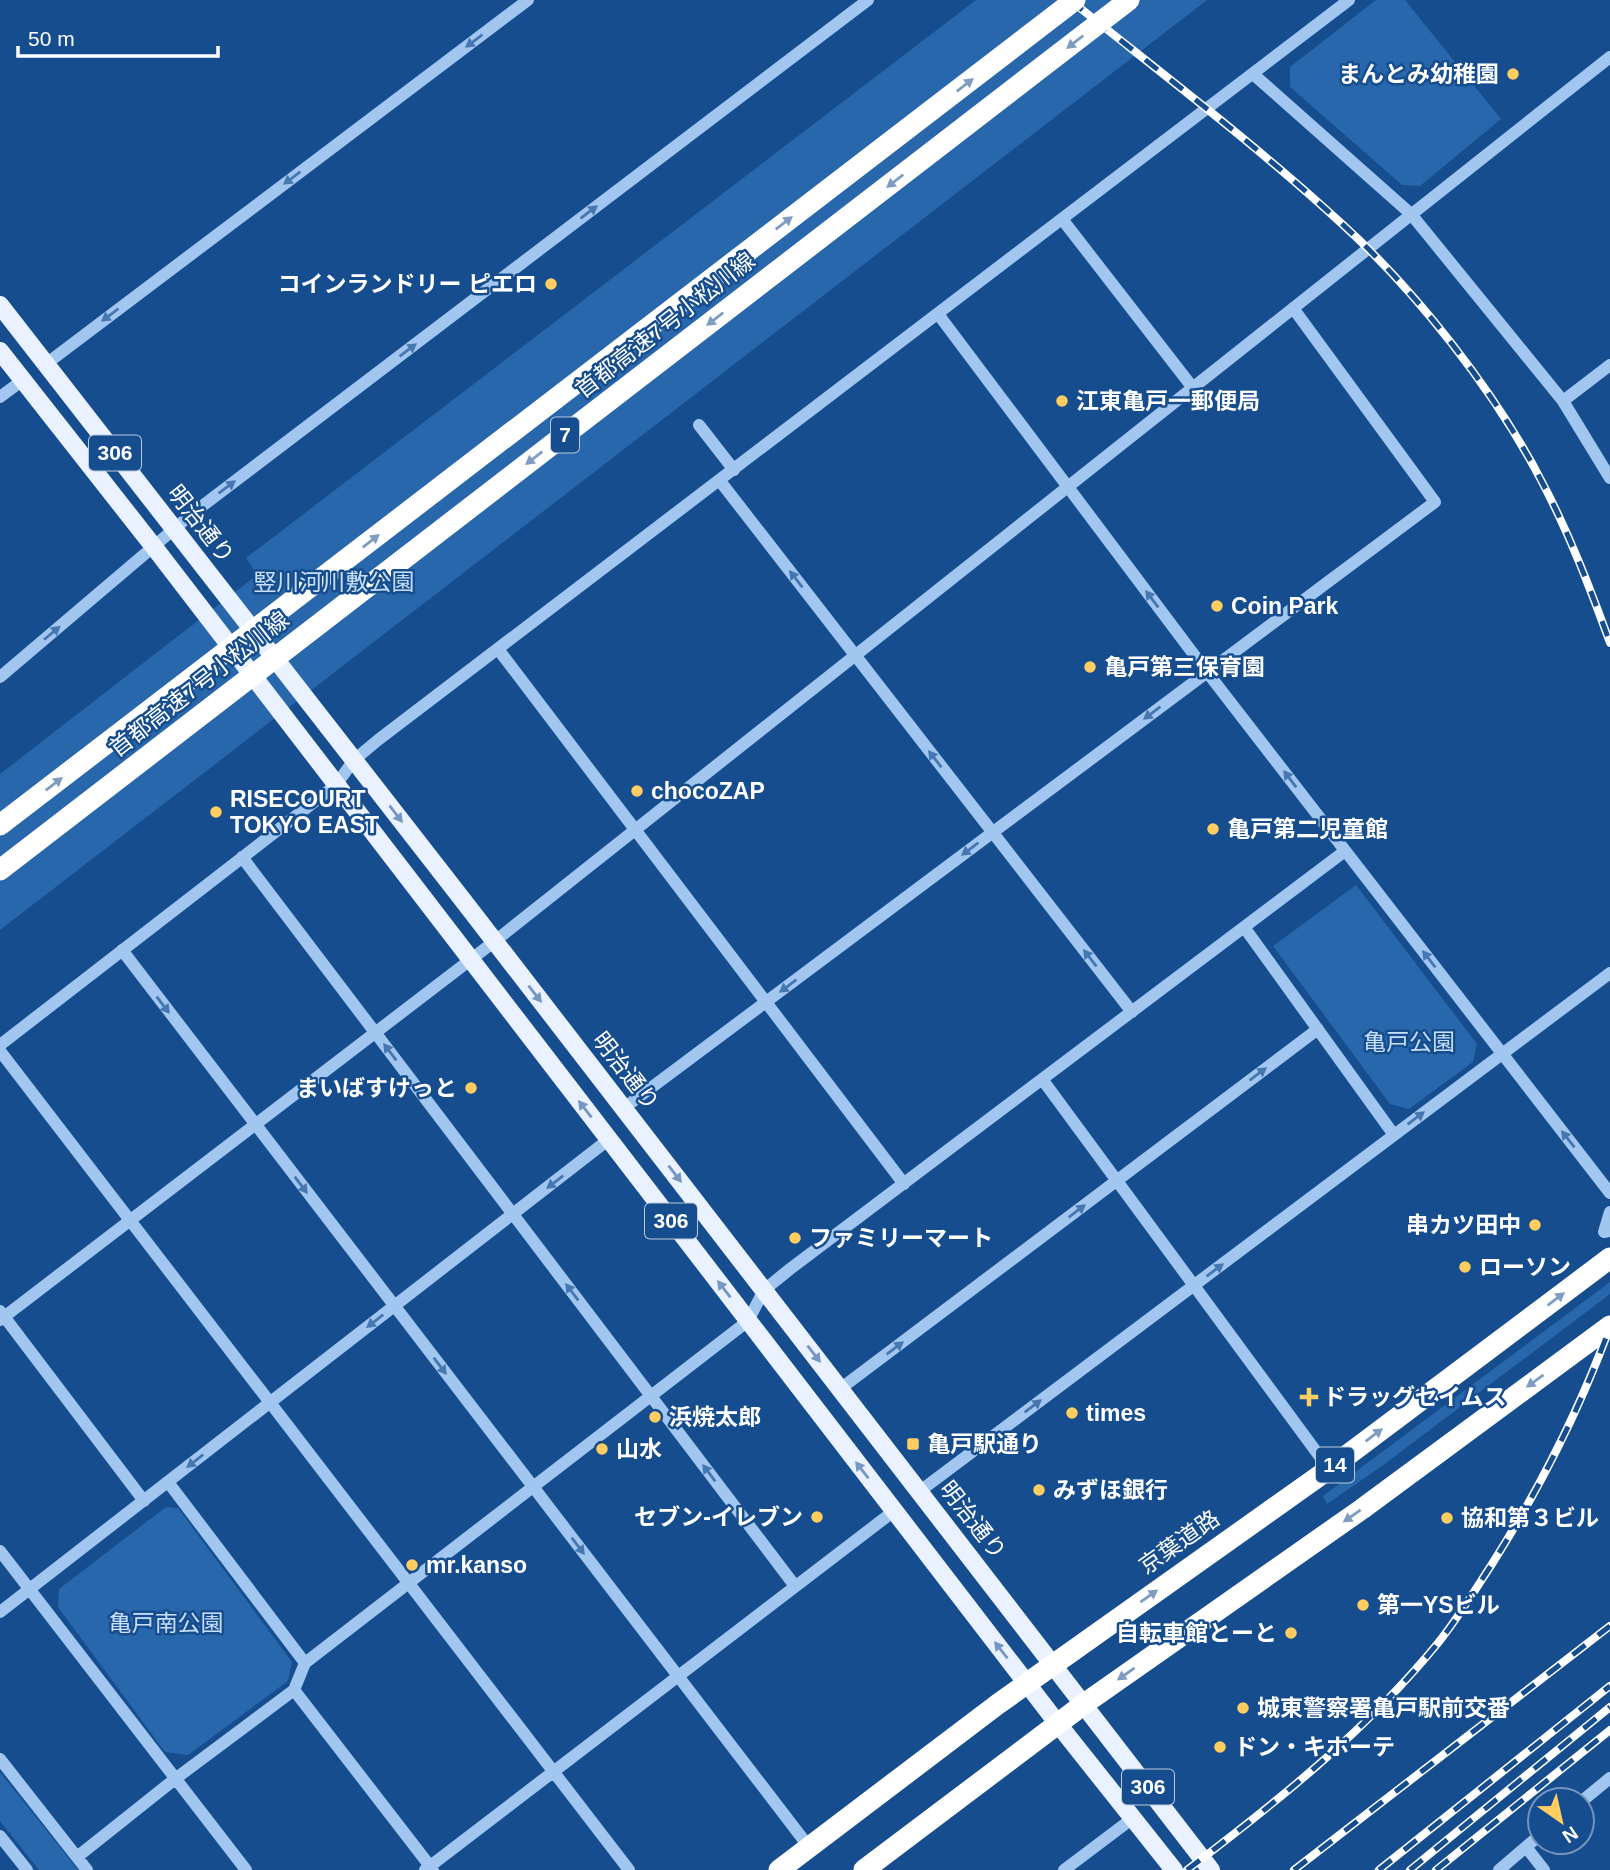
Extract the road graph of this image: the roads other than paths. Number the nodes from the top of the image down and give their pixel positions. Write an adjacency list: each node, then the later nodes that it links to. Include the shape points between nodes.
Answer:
1 (528, 0): 14 (street, one-way to 14)
2 (868, 0): 25 (street, one-way to 2)
3 (1075, 0): 33 (highway, 首都高速7号小松川線 / 7, one-way to 3, bridge)
4 (1129, 0): 38 (highway, 首都高速7号小松川線 / 7, one-way to 38, bridge)
5 (1349, 0): 7 (street)
6 (1610, 57): 8 (street)
7 (1253, 74): 8 (street); 9 (street)
8 (1411, 214): 11 (street); 19 (street)
9 (1062, 219): 12 (street); 17 (street)
10 (0, 305): 14 (main road, 明治通り / 306)
11 (1293, 308): 17 (street); 29 (street, via 1435,502)
12 (937, 314): 21 (street); 24 (street)
13 (0, 351): 16 (main road, 306)
14 (46, 364): 25 (main road, 明治通り / 306)
15 (1610, 365): 19 (street)
16 (23, 380): 18 (street); 26 (main road, 306)
17 (1193, 388): 24 (street)
18 (0, 397)
19 (1563, 401): 22 (street)
20 (699, 425): 21 (street)
21 (734, 470): 23 (street)
22 (1610, 478)
23 (720, 481): 27 (street); 28 (street, one-way to 23)
24 (1068, 487): 28 (street); 29 (street, one-way to 24)
25 (173, 528): 26 (street); 31 (main road, 明治通り / 306, bridge)
26 (154, 547): 30 (street, one-way to 26); 32 (main road, 306, bridge)
27 (498, 649): 31 (street); 34 (street)
28 (855, 656): 34 (street); 35 (street, one-way to 28)
29 (1207, 673): 35 (street, one-way to 35); 36 (street, one-way to 29)
30 (0, 677)
31 (354, 760): 32 (street); 40 (main road, 明治通り / 306, one-way to 40)
32 (336, 785): 37 (street); 42 (main road, 306)
33 (0, 825)
34 (635, 830): 40 (street); 44 (street)
35 (992, 833): 44 (street, one-way to 44); 45 (street, one-way to 35)
36 (1345, 851): 39 (street); 49 (street, one-way to 36)
37 (242, 857): 41 (street); 47 (street)
38 (0, 870)
39 (1244, 927): 45 (street); 46 (street)
40 (495, 941): 42 (street); 51 (main road, 明治通り / 306, one-way to 51)
41 (122, 950): 48 (street); 52 (street, one-way to 52)
42 (470, 960): 47 (street); 54 (main road, 306, one-way to 42)
43 (1610, 973): 49 (street)
44 (766, 1002): 51 (street); 56 (street)
45 (1132, 1012): 50 (street)
46 (1318, 1029): 53 (street); 55 (street, one-way to 46)
47 (376, 1033): 52 (street); 59 (street, one-way to 47)
48 (0, 1048): 60 (street)
49 (1503, 1054): 53 (street, one-way to 49); 57 (street, one-way to 49)
50 (1042, 1079): 55 (street); 56 (street)
51 (624, 1108): 64 (main road, 明治通り / 306, one-way to 64)
52 (256, 1125): 60 (street); 65 (street, one-way to 65)
53 (1394, 1135): 63 (street, one-way to 53)
54 (608, 1140): 59 (street, one-way to 59); 67 (main road, 306, one-way to 54)
55 (1117, 1181): 63 (street); 69 (street, one-way to 55)
56 (904, 1184): 64 (street)
57 (1610, 1193)
58 (1610, 1212): 61 (street, via 1604,1232)
59 (513, 1214): 65 (street); 70 (street, one-way to 59)
60 (130, 1221): 66 (street); 71 (street)
61 (1610, 1231)
62 (1610, 1258): 72 (highway, 京葉道路 / 14, one-way to 62)
63 (1194, 1285): 72 (street); 75 (street, one-way to 63)
64 (764, 1290): 67 (street); 69 (main road, 明治通り / 306, one-way to 69)
65 (394, 1306): 71 (street, one-way to 71); 74 (street, one-way to 74)
66 (2, 1316): 76 (street)
67 (748, 1321): 70 (street); 77 (main road, 306, one-way to 67)
68 (1610, 1325): 88 (highway, 14, one-way to 88, via 1362,1509)
69 (841, 1389): 75 (main road, 明治通り / 306)
70 (651, 1396): 74 (street); 80 (street, one-way to 70)
71 (270, 1403): 73 (street, one-way to 73); 79 (street)
72 (1329, 1469): 84 (highway, 京葉道路 / 14, one-way to 72)
73 (168, 1482): 76 (street); 83 (street)
74 (533, 1487): 79 (street); 85 (street, one-way to 85)
75 (920, 1491): 84 (main road, 明治通り / 306)
76 (144, 1501): 81 (street)
77 (894, 1511): 80 (street); 86 (main road, 306, one-way to 77)
78 (0, 1551): 81 (street)
79 (408, 1583): 83 (street); 91 (street)
80 (795, 1586): 85 (street)
81 (30, 1590): 82 (street); 93 (street)
82 (0, 1612)
83 (305, 1663): 87 (street)
84 (1053, 1664): 86 (highway, 京葉道路 / 14); 88 (main road, 明治通り / 306)
85 (678, 1676): 91 (street); 97 (street)
86 (1027, 1683): 89 (main road, 306); 97 (highway, 京葉道路 / 14)
87 (294, 1690): 93 (street); 101 (street)
88 (1084, 1704): 89 (highway, 14); 110 (main road, 明治通り / 306)
89 (1058, 1724): 95 (main road, 306); 107 (highway, 14)
90 (0, 1759): 100 (street)
91 (553, 1772): 101 (street); 105 (street)
92 (1610, 1778): 94 (street)
93 (175, 1779): 100 (street); 104 (street)
94 (1596, 1790)
95 (1133, 1818): 108 (street); 109 (main road, 306)
96 (0, 1836): 102 (street)
97 (809, 1847): 106 (highway, 京葉道路 / 14)
98 (1526, 1847): 111 (street)
99 (1533, 1856): 112 (street)
100 (77, 1857): 103 (street)
101 (429, 1869)
102 (27, 1870)
103 (87, 1870)
104 (246, 1870)
105 (628, 1870)
106 (779, 1870)
107 (864, 1870)
108 (1064, 1870)
109 (1174, 1870)
110 (1211, 1870)
111 (1499, 1870)
112 (1544, 1870)

